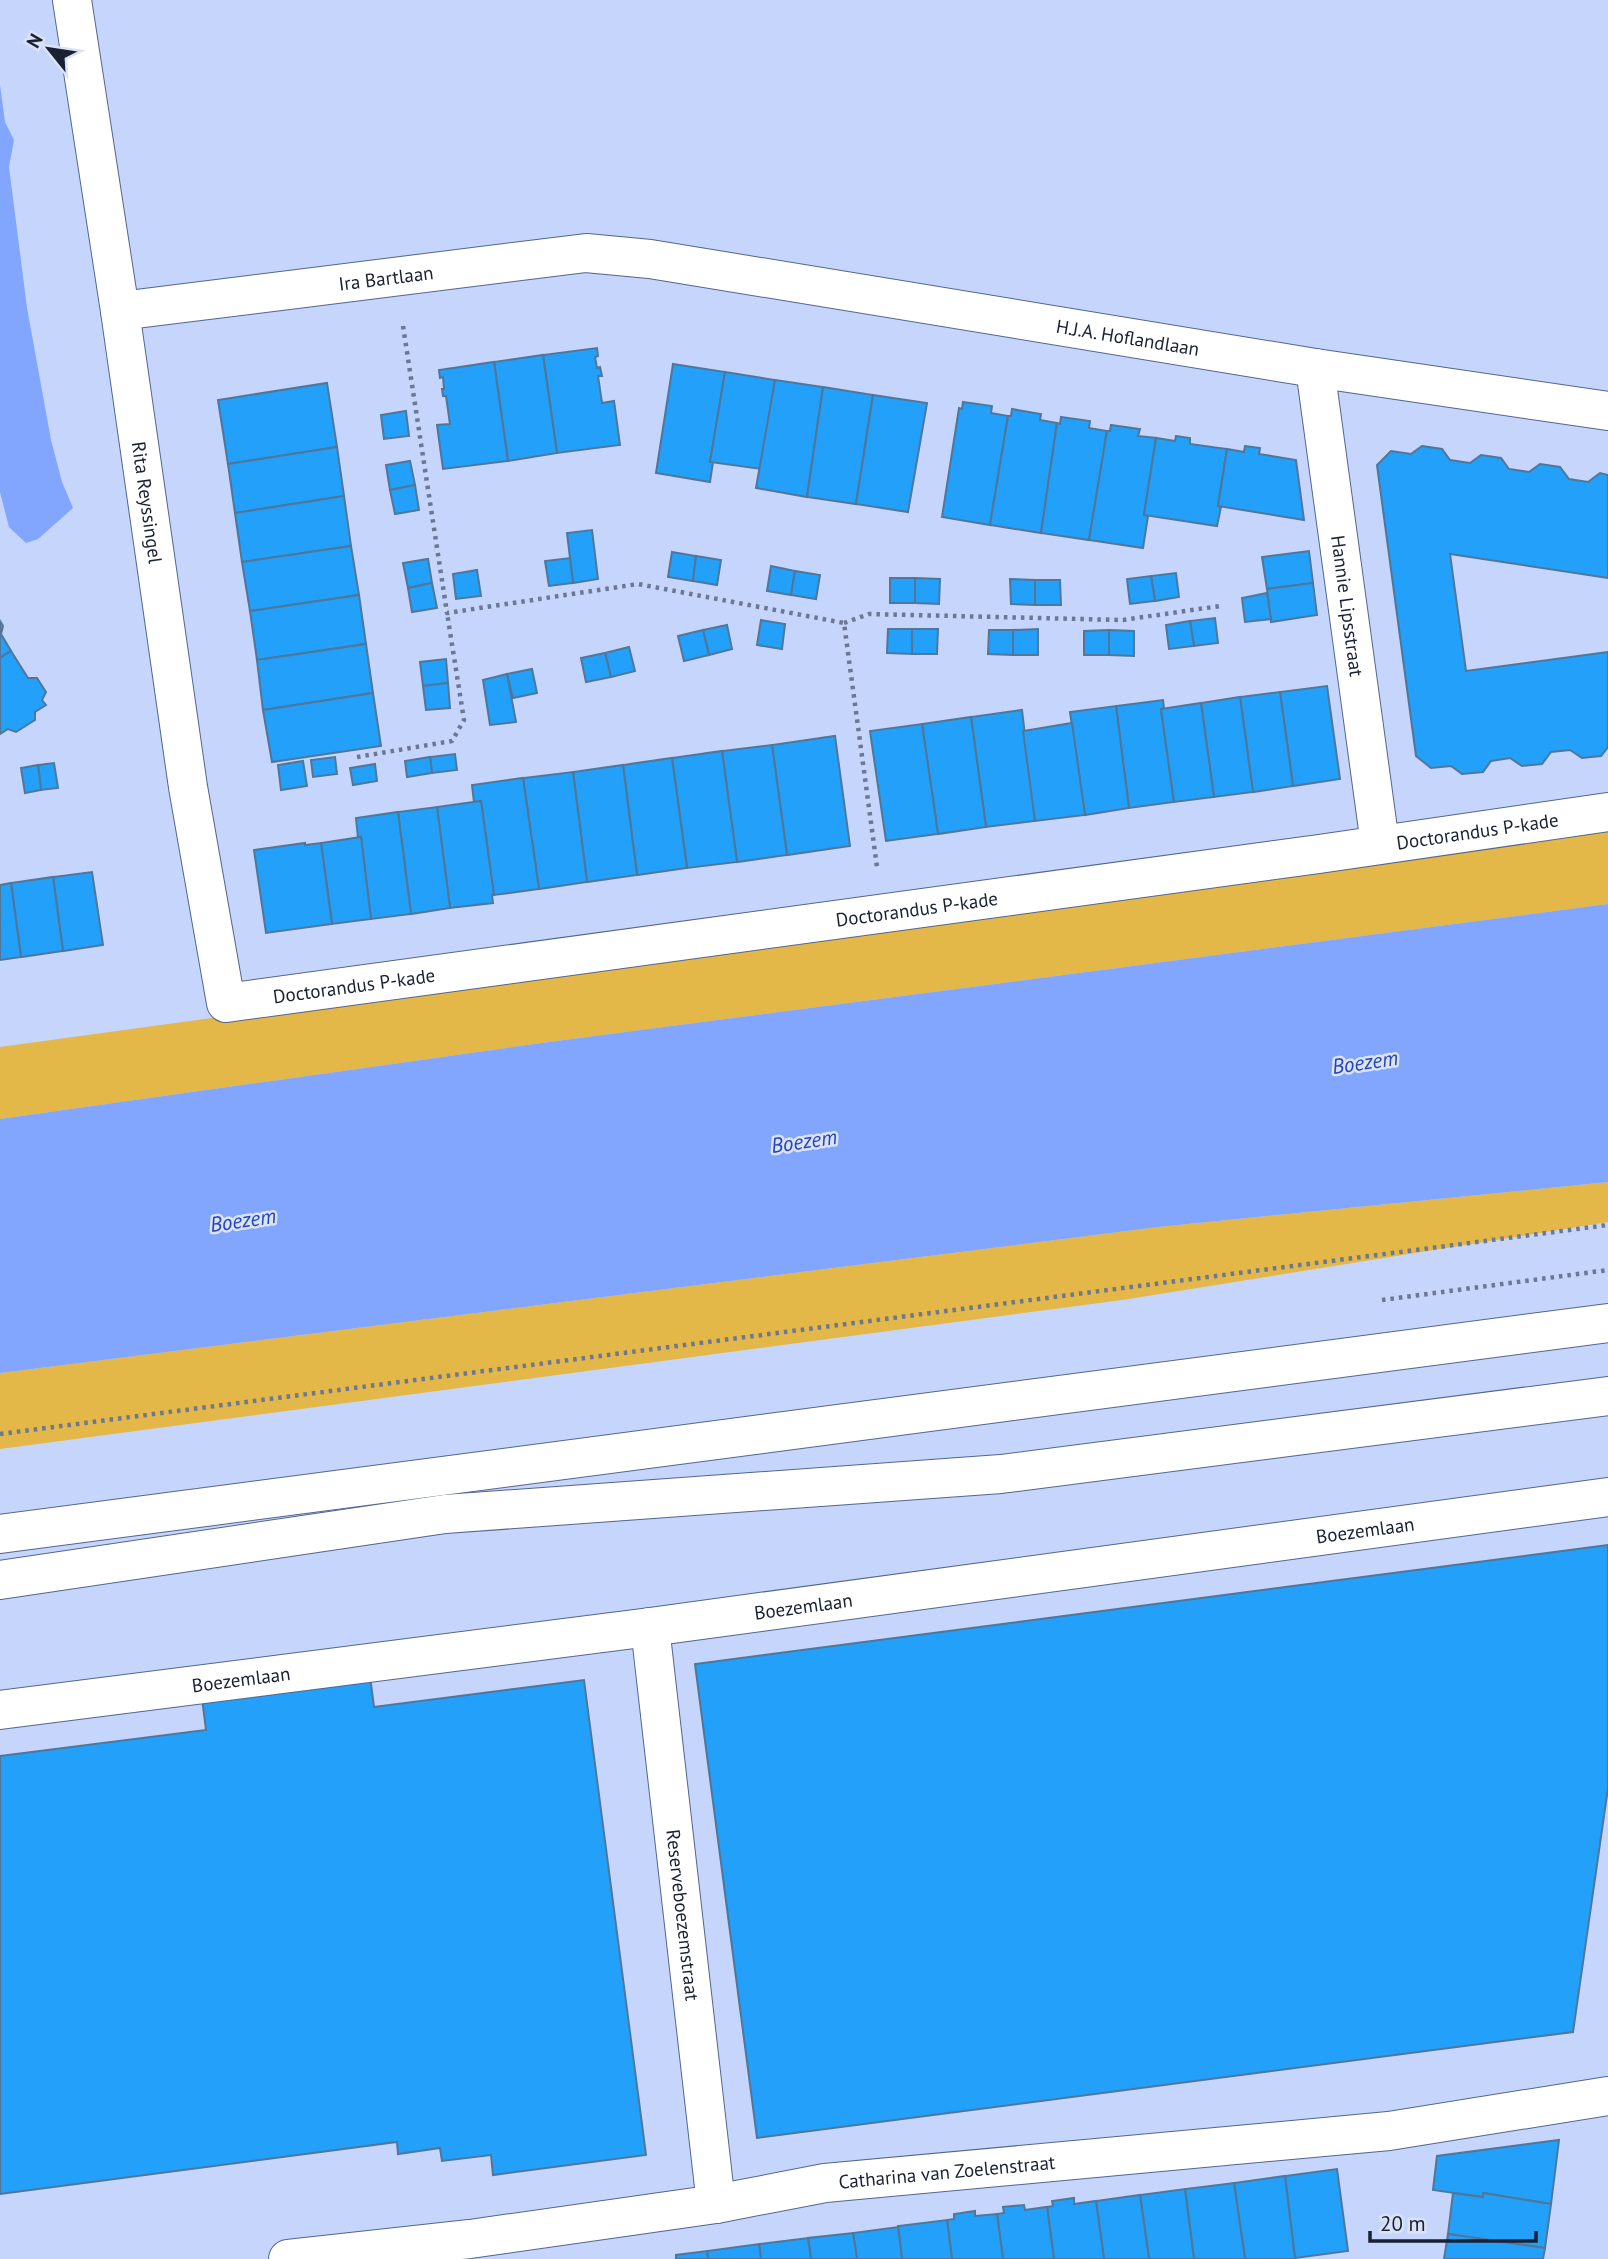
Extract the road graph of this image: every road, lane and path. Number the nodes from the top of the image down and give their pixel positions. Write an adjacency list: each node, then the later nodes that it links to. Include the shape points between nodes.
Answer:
1 (72, 0): 4 (street, Rita Reyssingel)
2 (650, 259): 3 (street, Ira Bartlaan, via 586,253); 5 (street, H.J.A. Hoflandlaan)
3 (396, 277): 4 (street, Ira Bartlaan); 8 (path)
4 (120, 311): 14 (street, Rita Reyssingel, via 188,788)
5 (1315, 368): 6 (street, H.J.A. Hoflandlaan); 12 (street, Hannie Lipsstraat)
6 (1608, 411)
7 (1220, 606): 9 (path, via 1123,620 869,614)
8 (447, 613): 9 (path, via 638,584); 10 (path, via 464,720 452,741)
9 (844, 623): 13 (path)
10 (357, 757)
11 (1608, 812): 12 (street, Doctorandus P-kade)
12 (1380, 844): 13 (street, Doctorandus P-kade)
13 (884, 913): 14 (street, Doctorandus P-kade)
14 (226, 1003)
15 (1608, 1225): 18 (path)
16 (1608, 1323): 20 (street)
17 (1608, 1396): 21 (street, via 1001,1474 445,1514)
18 (0, 1434)
19 (1608, 1497): 22 (street, Boezemlaan)
20 (0, 1534)
21 (0, 1580)
22 (650, 1627): 23 (street, Boezemlaan); 25 (street, Reserveboezemstraat)
23 (0, 1710)
24 (1608, 2096): 25 (street, Catharina van Zoelenstraat, via 1389,2132 825,2183)
25 (716, 2204): 26 (street, Catharina van Zoelenstraat)
26 (471, 2249): 27 (street, Catharina van Zoelenstraat)
27 (288, 2259)

